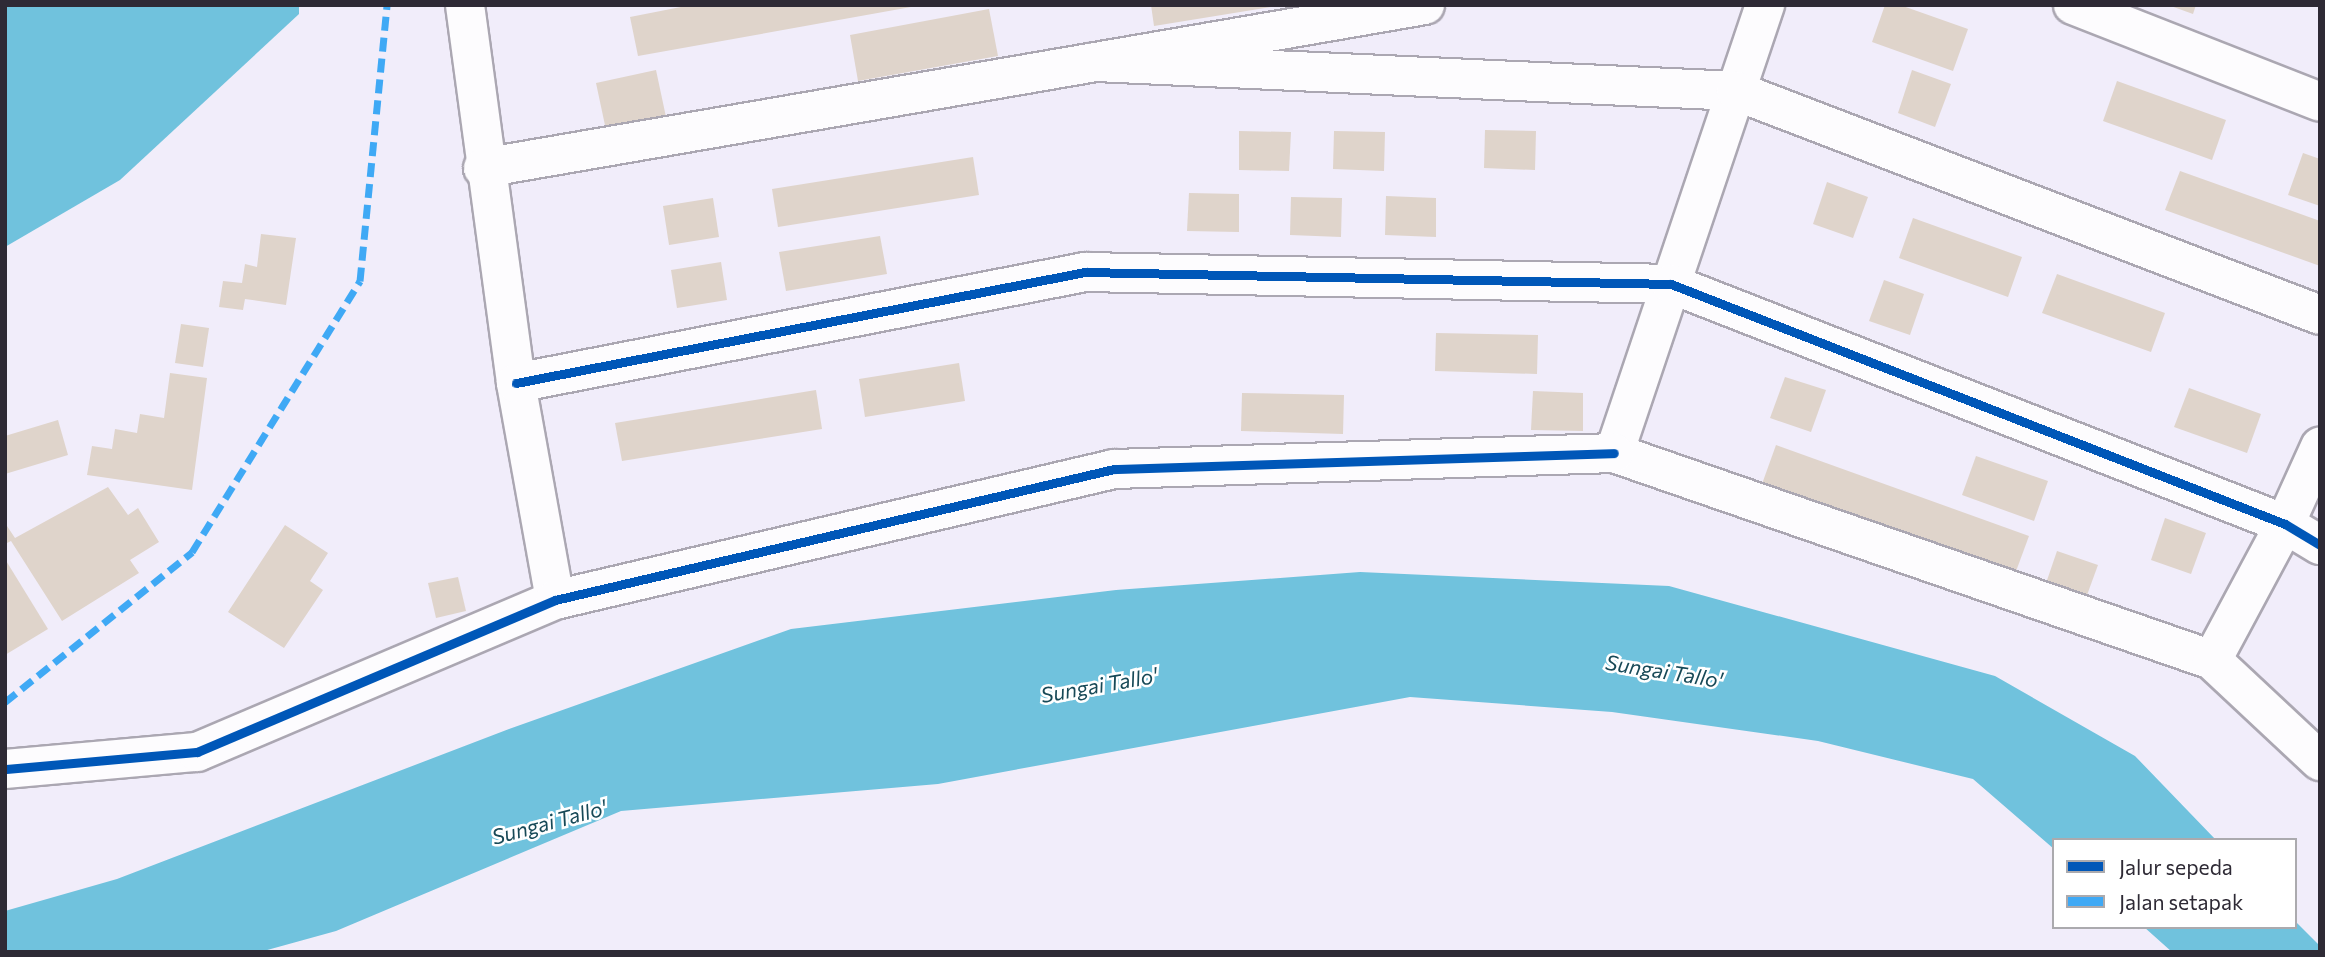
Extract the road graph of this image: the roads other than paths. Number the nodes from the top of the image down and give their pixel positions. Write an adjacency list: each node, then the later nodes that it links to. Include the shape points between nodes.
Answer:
1 (465, 5): 8 (street)
2 (1425, 5): 5 (street)
3 (1765, 5): 6 (street)
4 (2073, 5): 7 (street)
5 (1096, 62): 6 (street); 8 (street)
6 (1736, 91): 9 (street); 10 (street)
7 (2320, 102)
8 (483, 168): 11 (street)
9 (1671, 284): 11 (street, via 1085,272); 13 (street); 14 (street)
10 (2320, 315)
11 (516, 383): 17 (street)
12 (2320, 447): 14 (street)
13 (1614, 453): 17 (street, via 1114,469); 18 (street)
14 (2285, 524): 15 (street); 16 (street); 18 (street)
15 (2320, 545)
16 (2320, 555)
17 (555, 600): 20 (street, via 197,752)
18 (2212, 660): 19 (street)
19 (2320, 761)
20 (5, 769)

